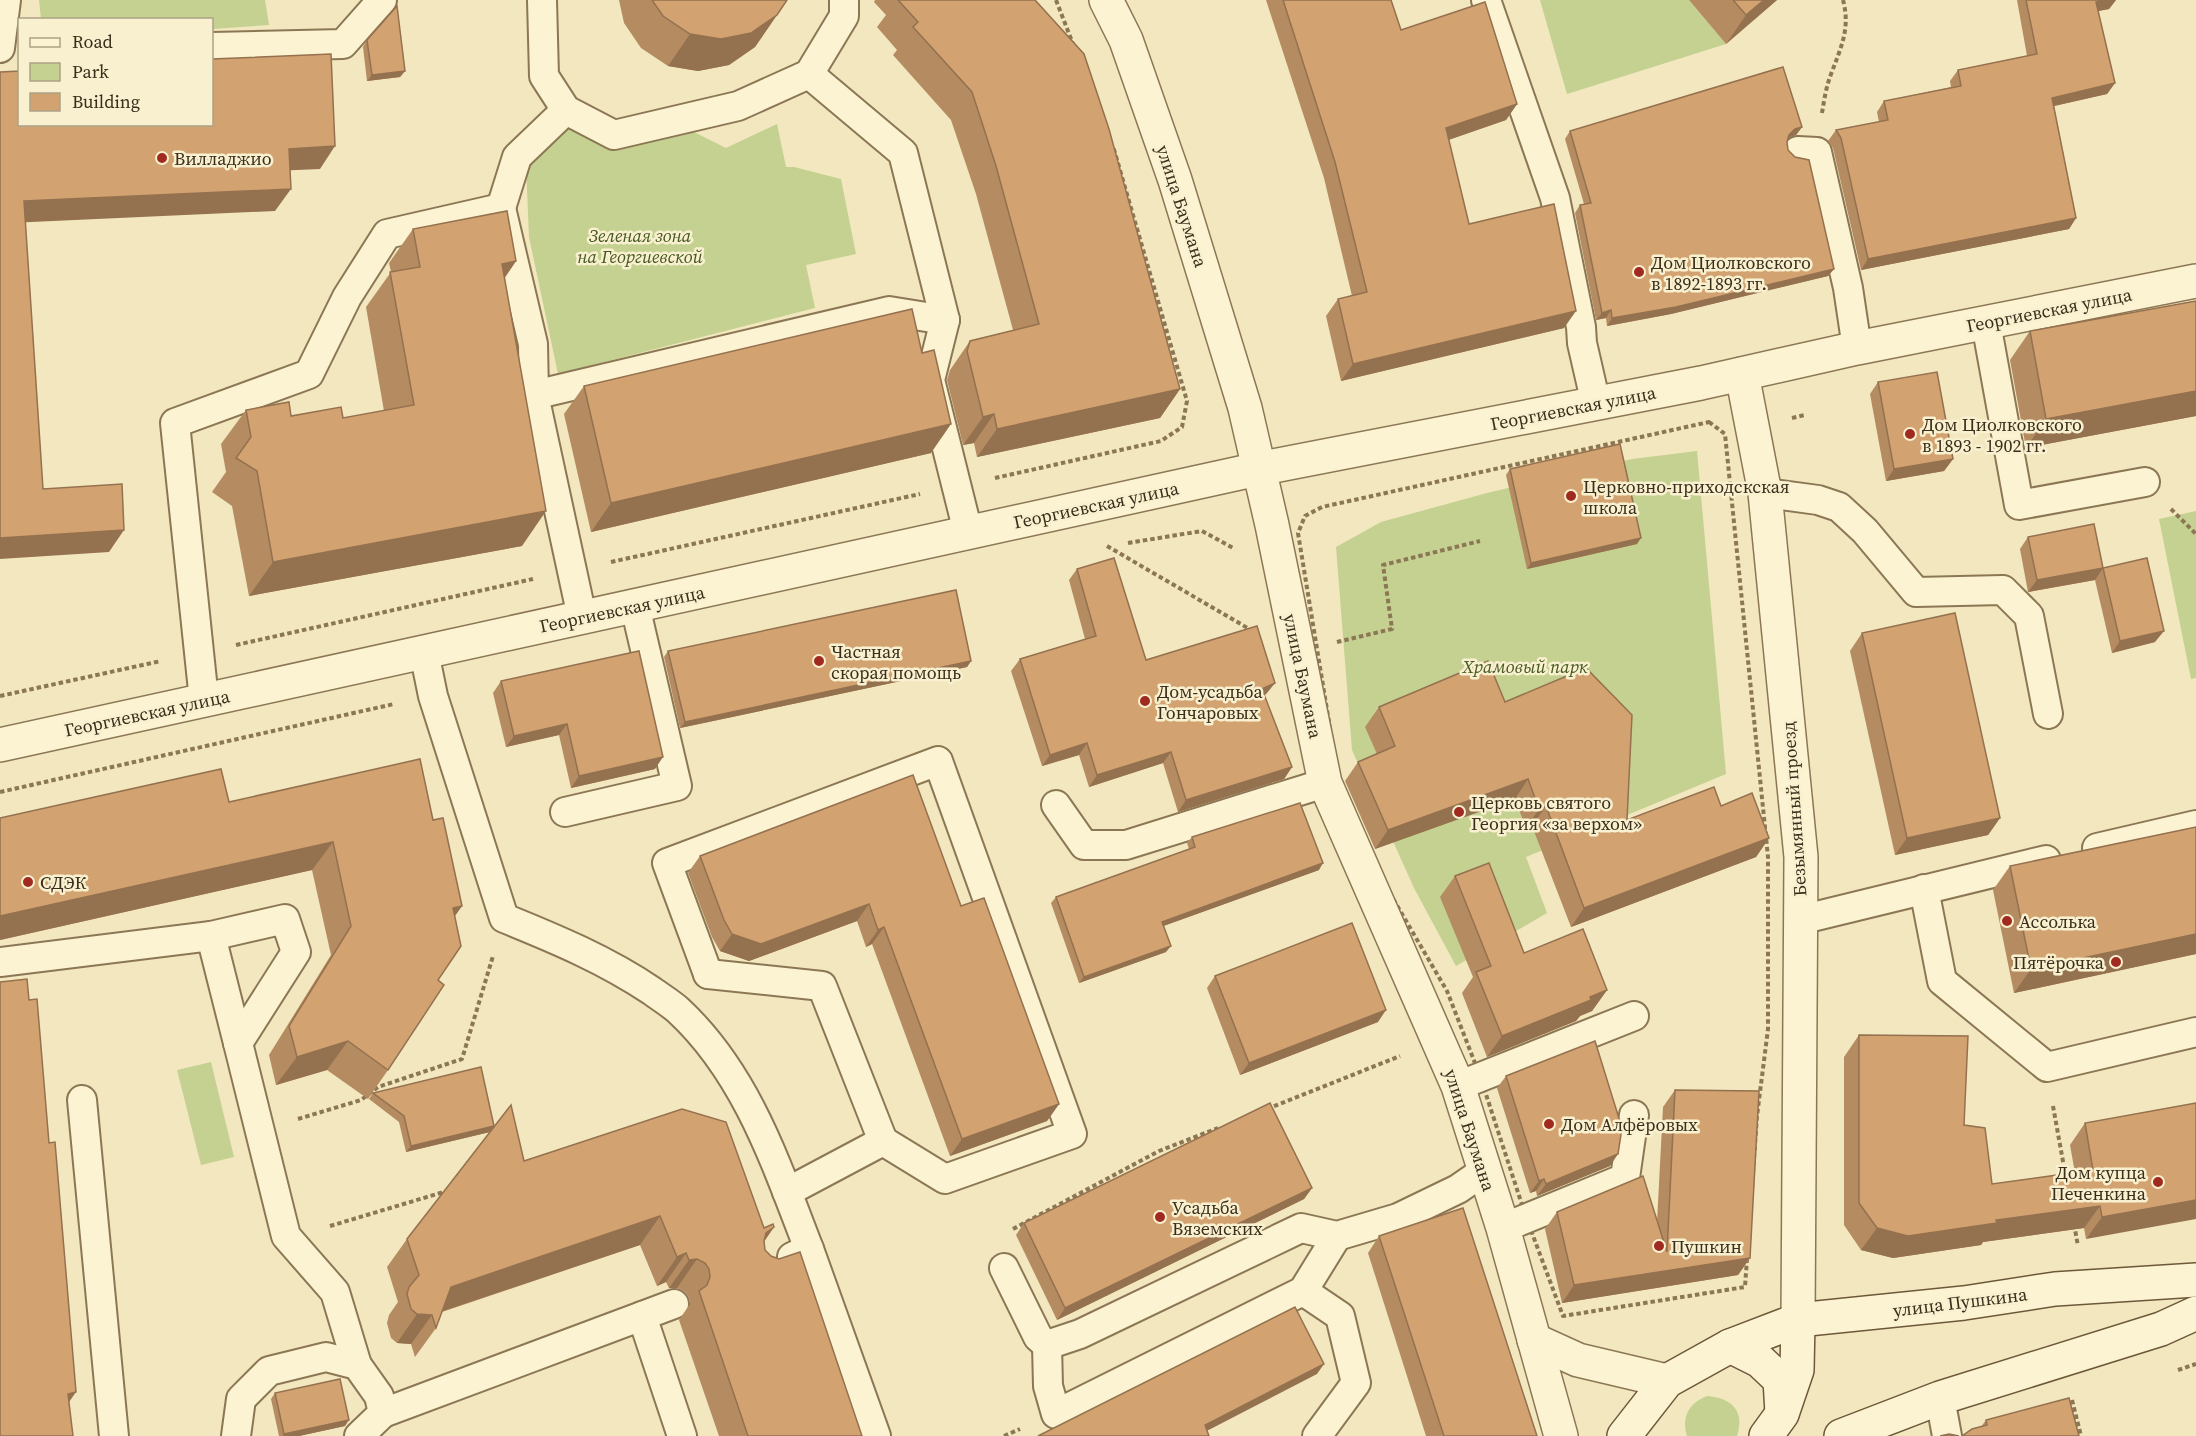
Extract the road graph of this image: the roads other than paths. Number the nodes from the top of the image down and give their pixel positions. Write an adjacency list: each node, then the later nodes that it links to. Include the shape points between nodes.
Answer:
1 (6, 0): 8 (lane)
2 (382, 0): 7 (lane, via 343,44)
3 (542, 0): 11 (lane, via 544,76)
4 (844, 0): 10 (lane, via 844,16)
5 (1106, 0): 21 (street, улица Баумана, via 1126,40 1175,180 1245,408)
6 (1486, 0): 20 (lane, via 1555,198)
7 (213, 47)
8 (0, 49): 9 (lane)
9 (18, 50)
10 (809, 74): 11 (lane, via 738,106 614,135); 15 (lane, via 903,153)
11 (566, 110): 13 (lane, via 517,157)
12 (1807, 152): 17 (lane, via 1848,288)
13 (501, 208): 19 (lane, via 533,344); 28 (lane, via 387,234 347,297 309,374 175,423)
14 (2196, 281): 16 (street, Георгиевская улица)
15 (945, 321): 19 (lane, via 889,311); 24 (lane, via 930,380)
16 (1986, 322): 17 (street, Георгиевская улица); 22 (lane, via 2019,505)
17 (1857, 348): 18 (street, Георгиевская улица)
18 (1742, 374): 20 (street, Георгиевская улица); 23 (street, Безымянный проезд)
19 (534, 395): 26 (lane)
20 (1596, 404): 21 (street, Георгиевская улица)
21 (1258, 469): 24 (street, Георгиевская улица); 31 (street, улица Баумана)
22 (2145, 482)
23 (1765, 493): 29 (lane, via 1839,507 1865,531 1916,592 2003,590 2029,616); 36 (street, Безымянный проезд, via 1801,857)
24 (968, 532): 25 (street, Георгиевская улица)
25 (634, 606): 26 (street, Георгиевская улица); 33 (lane, via 677,786)
26 (582, 617): 27 (street, Георгиевская улица)
27 (424, 652): 28 (street, Георгиевская улица); 40 (lane, via 433,696 504,918 605,962)
28 (204, 700): 30 (street, Георгиевская улица)
29 (2048, 714)
30 (0, 745)
31 (1325, 783): 32 (lane, via 1126,845 1084,845); 44 (street, улица Баумана, via 1438,1037)
32 (1056, 805)
33 (565, 812)
34 (2196, 825): 35 (lane)
35 (1924, 889): 36 (lane); 42 (lane, via 1942,981 2047,1067)
36 (1800, 920): 60 (street, Безымянный проезд)
37 (211, 936): 38 (lane); 43 (lane); 43 (lane, via 285,920 296,952)
38 (0, 962)
39 (708, 974): 40 (lane); 47 (lane, via 822,986); 47 (lane, via 667,863 938,761 1072,1134 945,1179)
40 (677, 1009): 49 (lane, via 719,1054 747,1099)
41 (1634, 1016): 44 (lane)
42 (2196, 1032)
43 (238, 1043): 64 (lane, via 286,1236 335,1292)
44 (1469, 1081): 48 (street, улица Баумана)
45 (82, 1100): 69 (lane)
46 (1634, 1114): 50 (lane, via 1625,1178)
47 (883, 1141): 49 (lane)
48 (1484, 1171): 50 (street, улица Баумана); 51 (lane, via 1458,1189 1398,1218)
49 (787, 1192): 52 (lane)
50 (1515, 1222): 61 (street, улица Баумана)
51 (1337, 1236): 56 (lane); 62 (lane, via 1301,1228 1080,1334)
52 (809, 1249): 53 (lane); 74 (lane)
53 (769, 1267)
54 (1004, 1268): 62 (lane, via 1038,1337)
55 (2196, 1280): 60 (street, улица Пушкина, via 2055,1289 1964,1303)
56 (1303, 1291): 62 (lane, via 1056,1414 1048,1386); 75 (lane, via 1340,1316 1356,1383)
57 (674, 1304): 59 (lane)
58 (2196, 1313): 66 (street, via 2161,1329)
59 (642, 1316): 67 (lane); 73 (lane)
60 (1798, 1320): 63 (street, улица Пушкина); 68 (street, Безымянный проезд, via 1797,1370)
61 (1534, 1340): 65 (street, via 1578,1360); 76 (street, улица Баумана)
62 (1047, 1345)
63 (1730, 1346): 65 (street, улица Пушкина); 68 (street, via 1760,1361 1780,1380)
64 (357, 1365): 67 (lane, via 379,1396); 71 (lane, via 326,1357 269,1371 241,1399)
65 (1667, 1381): 77 (street)
66 (1940, 1398): 78 (street); 79 (lane)
67 (383, 1413): 72 (lane)
68 (1774, 1425)
69 (114, 1436)
70 (231, 1436): 71 (lane)
71 (236, 1436)
72 (359, 1436)
73 (682, 1436)
74 (876, 1436)
75 (1317, 1436)
76 (1560, 1436)
77 (1624, 1436)
78 (1841, 1436)
79 (1947, 1436)

